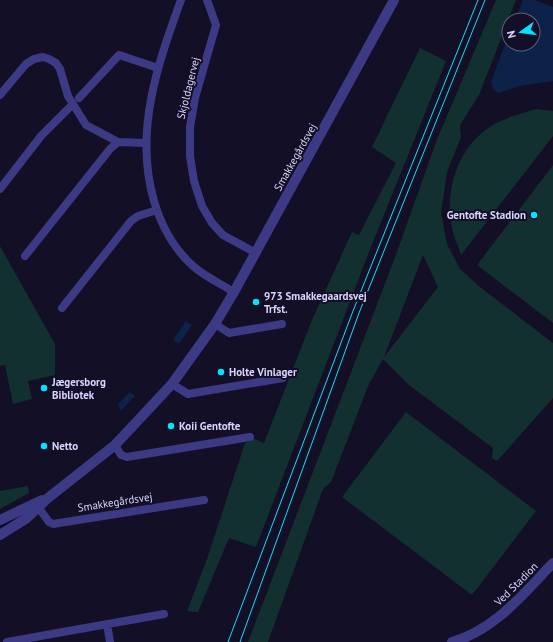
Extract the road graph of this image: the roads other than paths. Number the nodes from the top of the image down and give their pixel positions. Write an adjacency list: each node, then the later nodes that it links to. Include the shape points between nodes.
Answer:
1 (181, 0): 4 (street)
2 (207, 0): 12 (street, Skjoldagervej, via 216,25 195,98 190,128 190,156 194,181 202,206 212,223 223,235)
3 (394, 0): 12 (street, Smakkegårdsvej)
4 (158, 68): 6 (street, via 119,55); 9 (street, via 147,115)
5 (0, 95): 7 (street, via 26,64 43,57 56,63 60,69)
6 (79, 98)
7 (72, 105): 8 (street, via 86,125); 10 (street, via 41,136)
8 (118, 142): 9 (street); 13 (street, via 110,148)
9 (145, 142): 11 (street, via 147,169)
10 (0, 189)
11 (157, 210): 14 (street, via 166,231 194,267); 15 (street, via 131,221)
12 (256, 254): 14 (street, Smakkegårdsvej)
13 (25, 256)
14 (234, 292): 16 (street, Smakkegårdsvej)
15 (62, 308)
16 (215, 324): 17 (street, via 229,333); 19 (street, Smakkegårdsvej)
17 (282, 324)
18 (283, 378): 19 (street, via 188,394)
19 (172, 384): 21 (street, Smakkegårdsvej)
20 (250, 437): 21 (street, via 127,457 121,455)
21 (115, 445): 22 (street, Smakkegårdsvej)
22 (48, 498): 24 (street, Smakkegårdsvej); 25 (street, Smakkegårdsvej)
23 (204, 500): 24 (street, Smakkegårdsvej, via 54,524 49,522)
24 (38, 507): 26 (street, Smakkegårdsvej, via 27,518)
25 (0, 520)
26 (0, 534)
27 (553, 563): 32 (street, Ved Stadion, via 510,608 484,628)
28 (164, 614): 29 (street)
29 (107, 624): 30 (street); 31 (street)
30 (7, 642)
31 (110, 642)
32 (452, 642)

